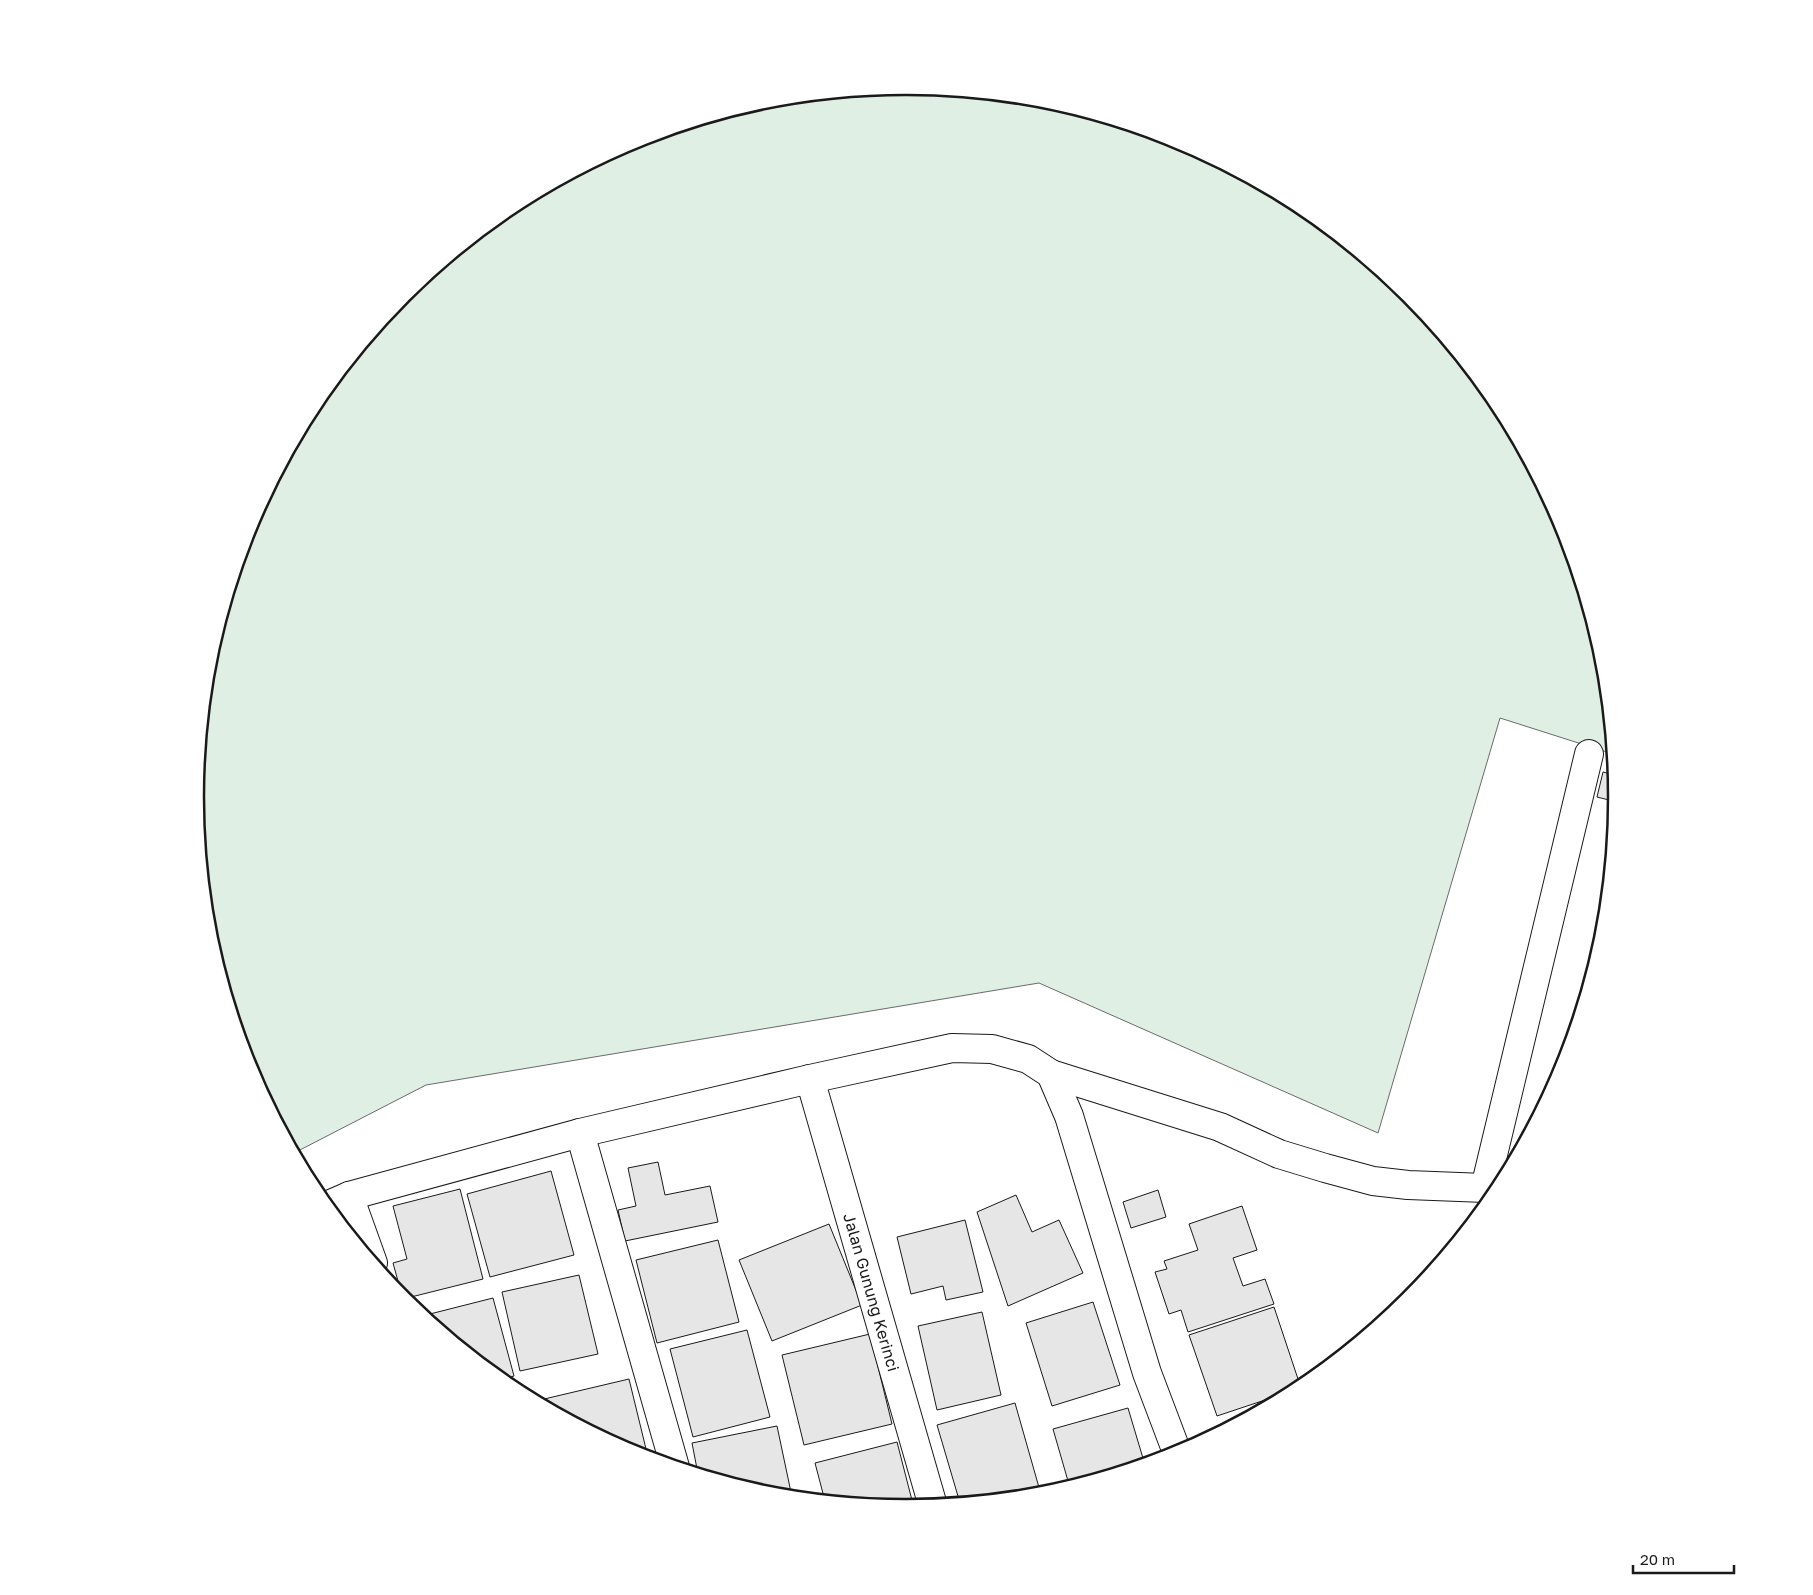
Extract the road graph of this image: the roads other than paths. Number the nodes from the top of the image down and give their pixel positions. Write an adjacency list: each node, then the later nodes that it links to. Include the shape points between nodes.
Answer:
1 (1589, 754): 5 (street)
2 (1051, 1074): 3 (street, via 1028,1060 992,1049 952,1048); 6 (street, via 1220,1127 1279,1154 1334,1171 1373,1181); 9 (street, via 1069,1116 1147,1373)
3 (810, 1079): 4 (street); 11 (street, Jalan Gunung Kerinci)
4 (580, 1133): 7 (street); 10 (street)
5 (1492, 1186)
6 (1489, 1191)
7 (338, 1201): 8 (street)
8 (358, 1236)
9 (1175, 1447)
10 (673, 1460)
11 (931, 1499)

